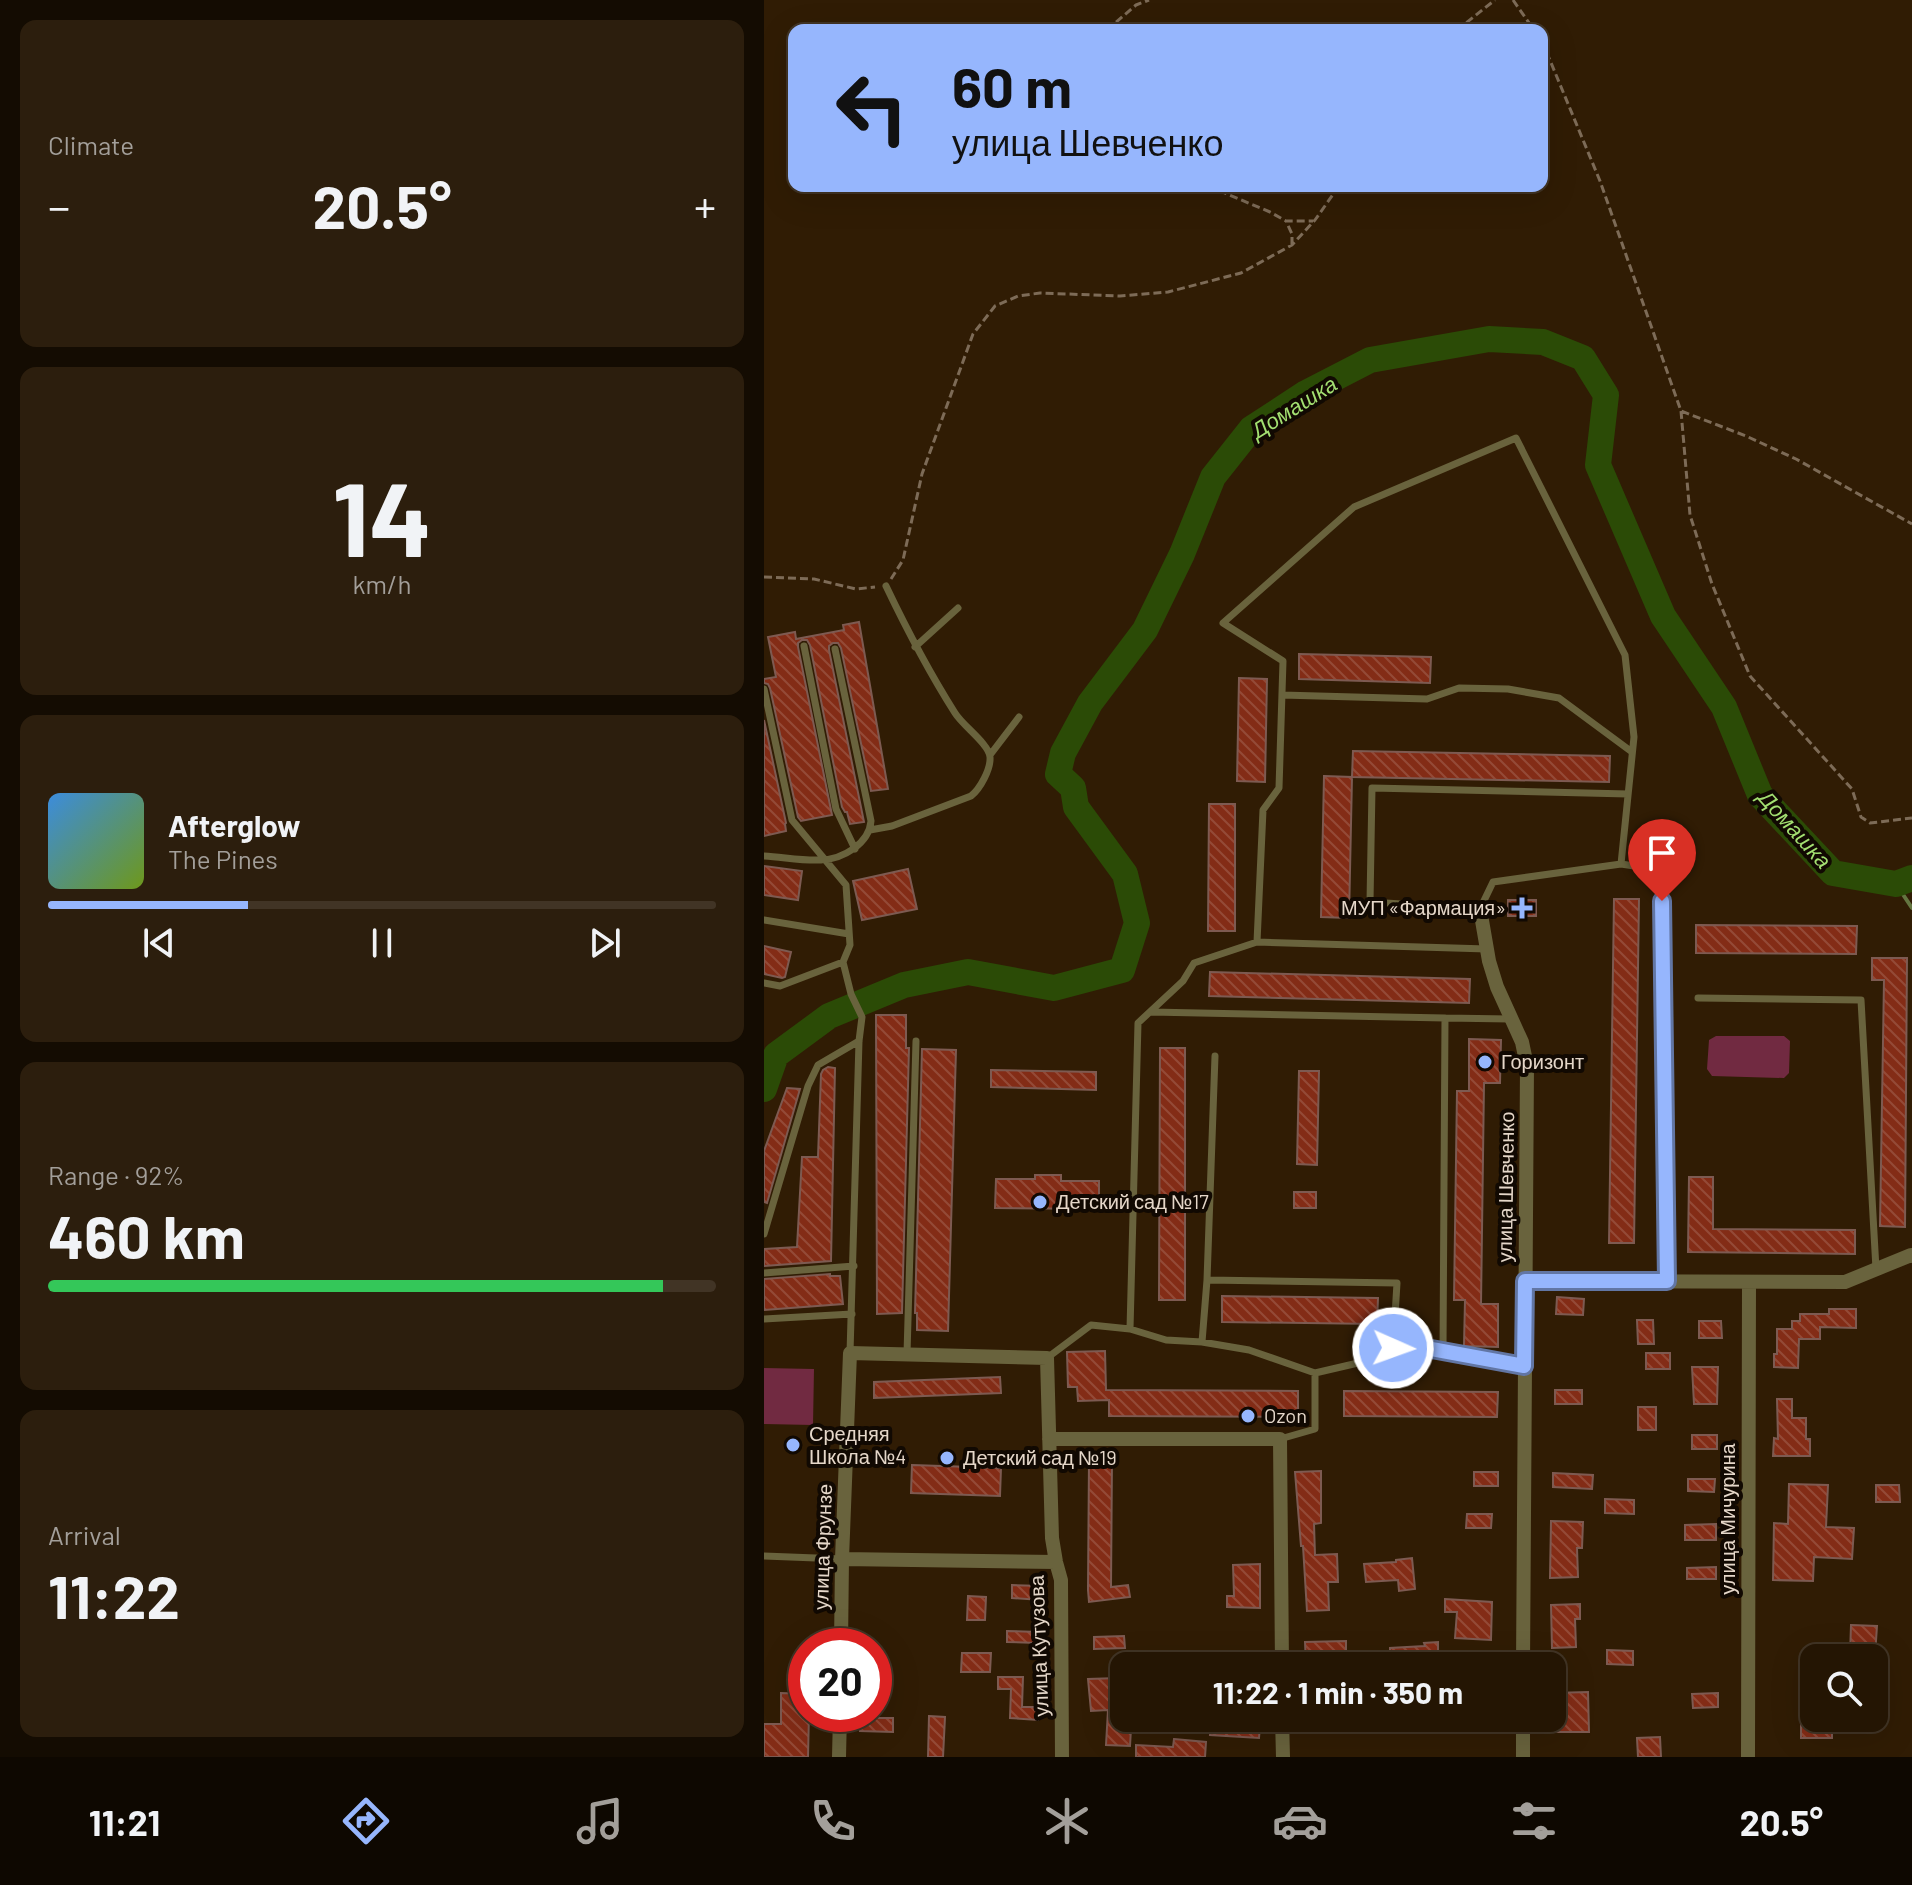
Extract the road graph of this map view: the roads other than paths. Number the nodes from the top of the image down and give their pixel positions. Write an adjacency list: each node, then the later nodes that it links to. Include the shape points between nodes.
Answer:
1 (886, 586): 4 (lane)
2 (958, 608): 4 (lane)
3 (804, 646): 13 (lane, via 836,809)
4 (915, 647): 10 (lane, via 958,717)
5 (835, 649): 12 (lane)
6 (764, 689): 15 (lane, via 792,820)
7 (1282, 695): 9 (lane, via 1427,699 1459,688 1508,689 1559,698); 9 (lane, via 1283,661 1223,623 1354,507 1516,438 1625,655); 20 (lane, via 1279,788 1263,810)
8 (1019, 717): 10 (lane)
9 (1632, 752): 11 (lane)
10 (990, 755): 12 (lane, via 971,796)
11 (1628, 794): 16 (lane); 17 (lane, via 1372,788 1370,902)
12 (870, 830): 13 (lane)
13 (855, 849): 15 (lane)
14 (765, 855): 15 (lane)
15 (824, 860): 19 (lane, via 846,885)
16 (1621, 864): 17 (lane, via 1493,882); 38 (lane, via 1661,870)
17 (1480, 909): 21 (street, улица Шевченко)
18 (764, 920): 19 (lane)
19 (849, 934): 22 (lane)
20 (1257, 942): 21 (lane); 25 (lane, via 1194,963)
21 (1487, 949): 27 (street, улица Шевченко)
22 (843, 962): 23 (lane, via 780,986); 28 (lane, via 862,1017)
23 (764, 983)
24 (1698, 998): 34 (lane, via 1861,1000)
25 (1151, 1012): 26 (lane); 42 (lane, via 1138,1023)
26 (1445, 1018): 27 (lane); 45 (lane)
27 (1510, 1019): 37 (street, улица Шевченко, via 1527,1066)
28 (859, 1041): 31 (lane, via 818,1065); 33 (lane)
29 (916, 1041): 47 (lane)
30 (1215, 1056): 36 (lane)
31 (764, 1234)
32 (1912, 1255): 34 (street)
33 (854, 1266): 35 (lane); 40 (lane)
34 (1876, 1269): 39 (street, via 1845,1282)
35 (764, 1273)
36 (1207, 1280): 43 (lane); 44 (lane, via 1397,1283)
37 (1525, 1281): 38 (street); 49 (street, улица Шевченко)
38 (1667, 1281): 39 (street)
39 (1749, 1282): 66 (street, улица Мичурина)
40 (852, 1314): 41 (lane); 46 (lane)
41 (764, 1319)
42 (1130, 1329): 43 (lane, via 1166,1340); 48 (lane, via 1091,1325)
43 (1202, 1342): 50 (lane, via 1249,1350)
44 (1393, 1348): 45 (lane); 50 (lane)
45 (1443, 1351): 49 (lane)
46 (850, 1353): 47 (street); 54 (street, улица Фрунзе)
47 (907, 1354): 48 (street)
48 (1047, 1358): 51 (street, улица Кутузова)
49 (1524, 1366): 58 (street, улица Шевченко)
50 (1315, 1373): 52 (lane, via 1315,1429)
51 (1049, 1439): 52 (street); 55 (street, улица Кутузова)
52 (1280, 1439): 57 (street)
53 (764, 1556): 54 (lane)
54 (842, 1559): 55 (street); 56 (street, улица Фрунзе)
55 (1056, 1562): 63 (street, улица Кутузова, via 1061,1580)
56 (841, 1628)
57 (1282, 1652)
58 (1523, 1652)
59 (840, 1732): 62 (street)
60 (1282, 1732): 64 (street)
61 (1523, 1732): 65 (street)
62 (839, 1757)
63 (1062, 1757)
64 (1283, 1757)
65 (1523, 1757)
66 (1748, 1757)

